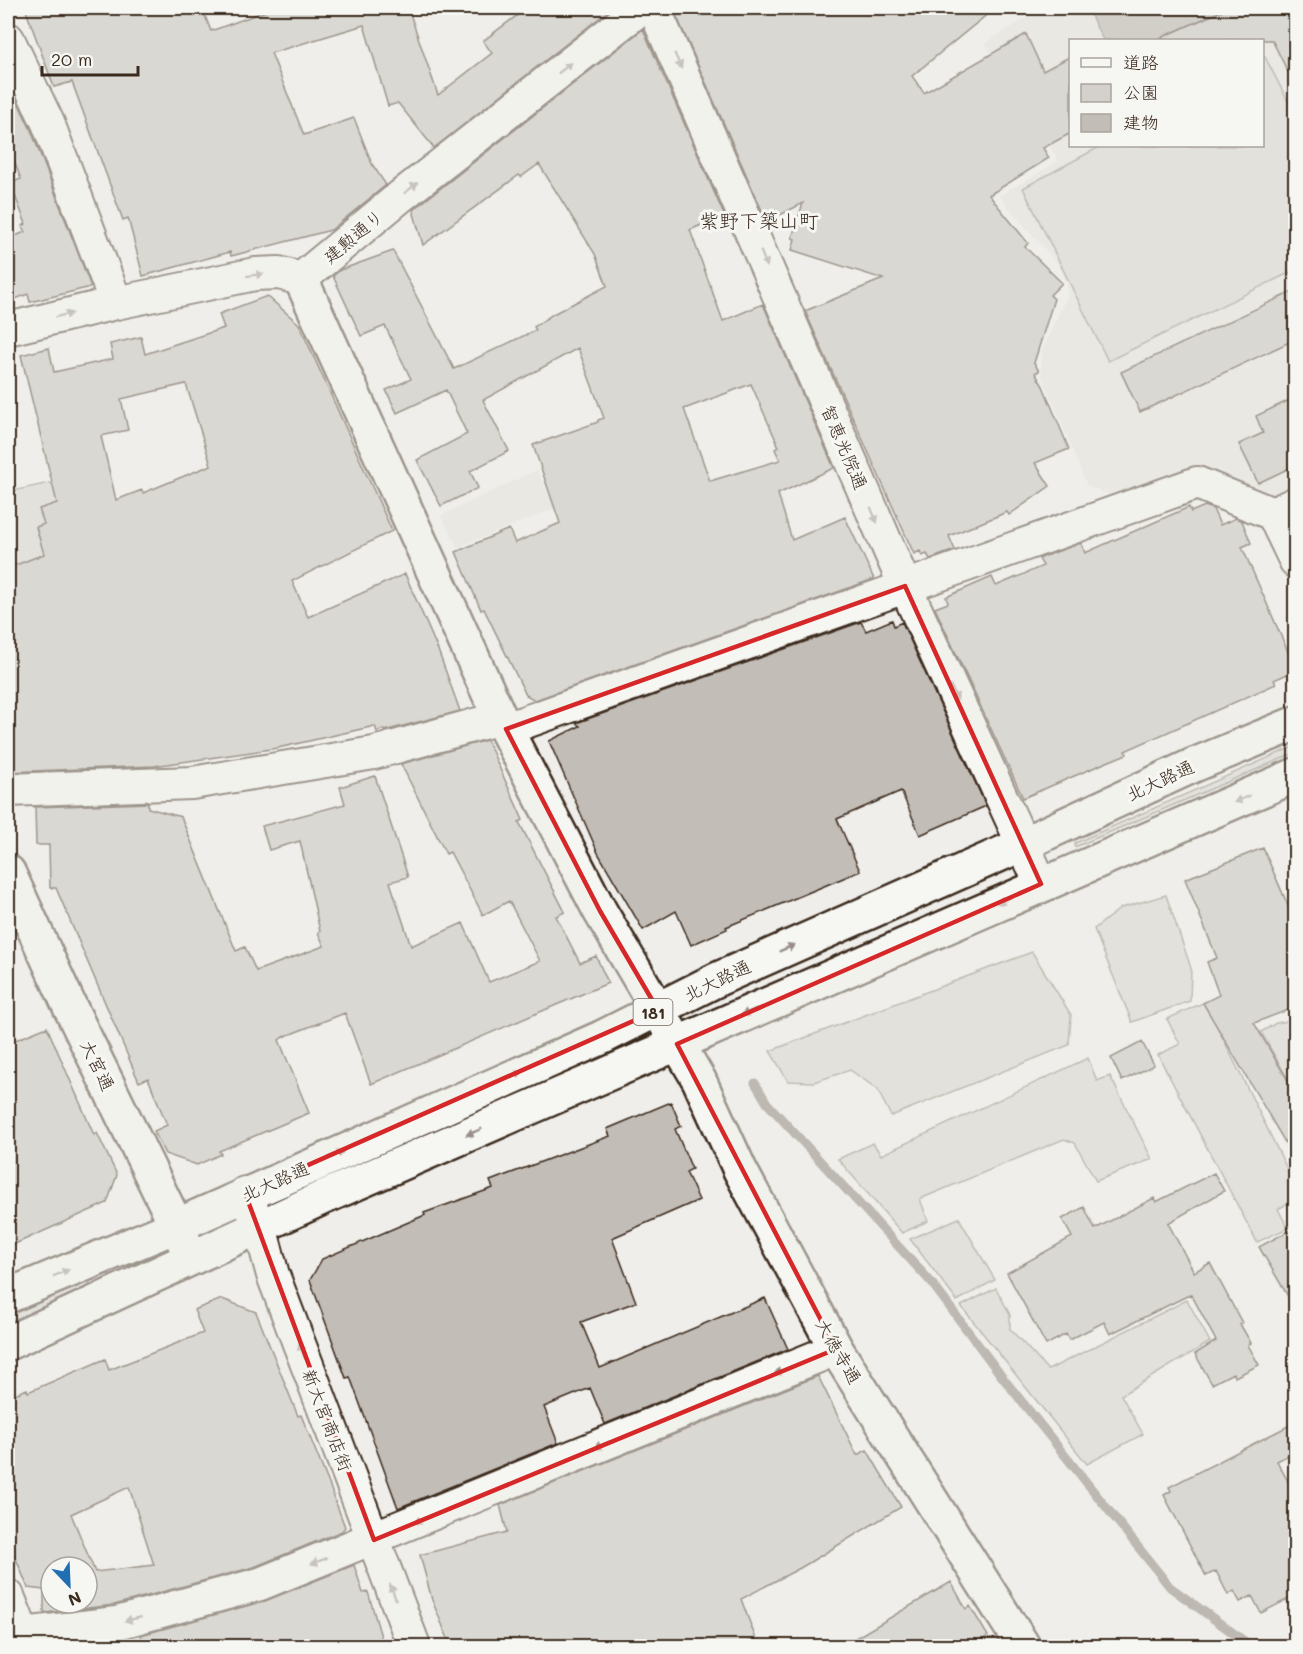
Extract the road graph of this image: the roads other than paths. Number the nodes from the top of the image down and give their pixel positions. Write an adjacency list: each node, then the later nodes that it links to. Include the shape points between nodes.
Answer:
1 (641, 8): 4 (street, 建勲通り, one-way to 1)
2 (654, 8): 9 (street, 智恵光院通, one-way to 9)
3 (8, 39): 5 (street, via 48,123)
4 (301, 279): 5 (street, one-way to 4, via 255,274 279,273); 10 (main road, 大徳寺通)
5 (116, 303): 6 (street, one-way to 5)
6 (8, 329)
7 (1284, 509): 8 (street); 9 (street, via 1197,483)
8 (1296, 562)
9 (905, 586): 10 (street); 14 (street, 智恵光院通, one-way to 14)
10 (503, 723): 13 (street, via 374,753 192,783); 17 (main road, 大徳寺通, via 600,911)
11 (1296, 723): 14 (main road, 北大路通 / 181)
12 (1296, 776): 16 (main road, 北大路通 / 181, one-way to 16)
13 (8, 790)
14 (1023, 844): 16 (street, 智恵光院通); 17 (main road, 北大路通 / 181, one-way to 14, via 718,979)
15 (8, 872): 20 (main road, 大宮通)
16 (1041, 884): 18 (main road, 北大路通 / 181, one-way to 18)
17 (658, 1010): 18 (main road, 大徳寺通); 19 (main road, 北大路通 / 181, one-way to 17)
18 (677, 1044): 21 (main road, 北大路通 / 181, one-way to 21); 25 (main road, 大徳寺通)
19 (245, 1193): 20 (main road, 北大路通 / 181); 21 (street, 新大宮商店街)
20 (176, 1226): 22 (main road, 大宮通); 23 (main road, 北大路通 / 181, one-way to 20)
21 (260, 1227): 22 (main road, 北大路通 / 181); 26 (street, 新大宮商店街, one-way to 21, via 273,1275)
22 (191, 1256): 24 (main road, 北大路通 / 181)
23 (8, 1296)
24 (8, 1343)
25 (836, 1349): 26 (street, one-way to 26); 30 (main road, 大徳寺通)
26 (374, 1540): 28 (street, one-way to 28, via 260,1584 152,1614 117,1623); 29 (street, 新大宮商店街, one-way to 26)
27 (8, 1596): 28 (street)
28 (15, 1636)
29 (414, 1647)
30 (1023, 1647)

